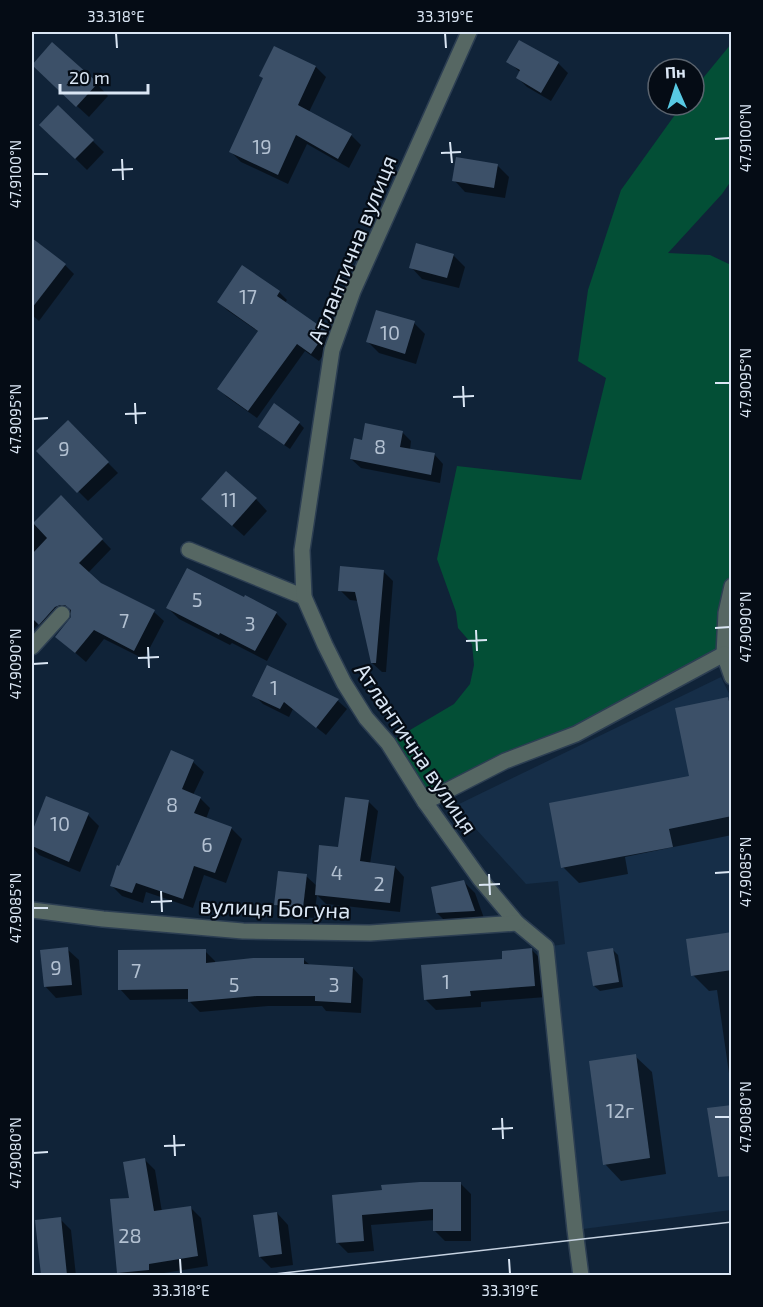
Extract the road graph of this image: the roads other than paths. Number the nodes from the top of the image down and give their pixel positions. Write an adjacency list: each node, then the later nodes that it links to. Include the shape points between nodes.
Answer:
1 (469, 32): 4 (street, Атлантична вулиця, via 353,291 332,350 302,550)
2 (189, 550): 4 (street)
3 (732, 585): 7 (street)
4 (304, 597): 9 (street, Атлантична вулиця, via 344,683)
5 (62, 614): 6 (street)
6 (32, 648)
7 (724, 654): 8 (street); 9 (street, via 576,734 505,761)
8 (732, 677)
9 (426, 802): 11 (street, Атлантична вулиця, via 480,879)
10 (32, 910): 11 (street, вулиця Богуна, via 243,931 370,933)
11 (517, 923): 12 (street, Атлантична вулиця, via 546,947)
12 (581, 1275)

